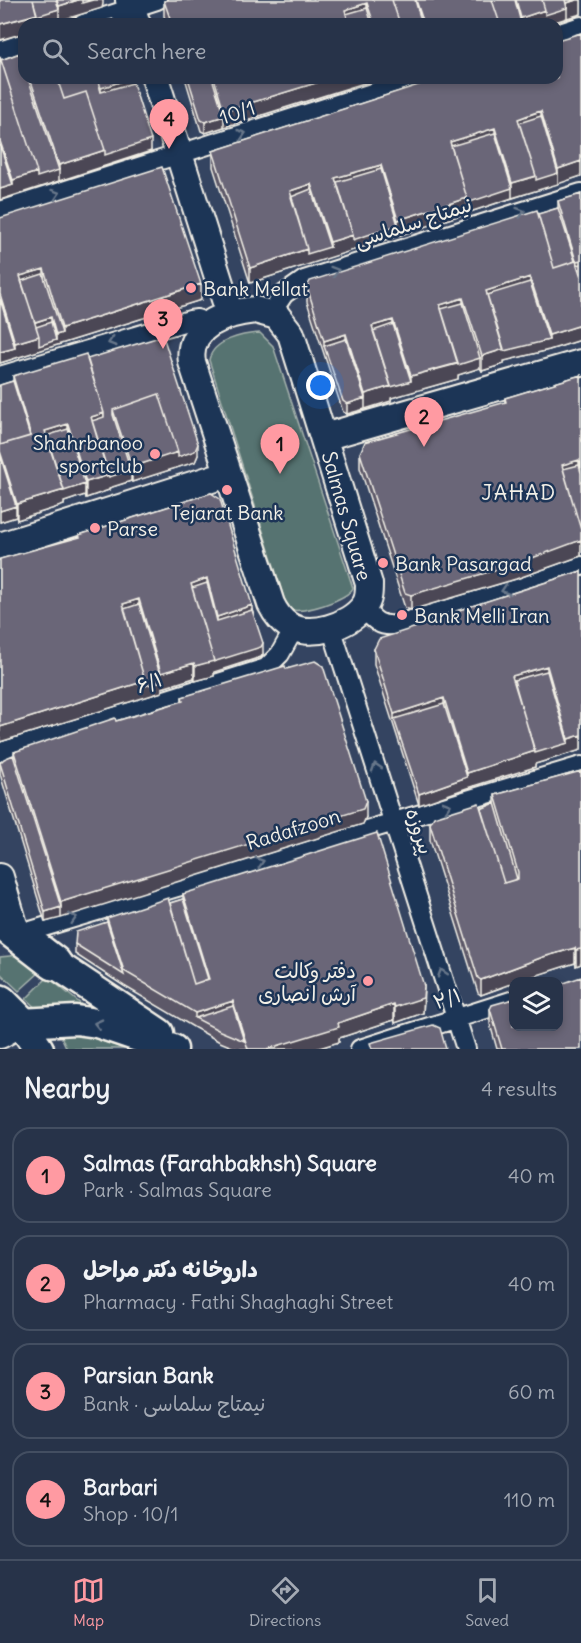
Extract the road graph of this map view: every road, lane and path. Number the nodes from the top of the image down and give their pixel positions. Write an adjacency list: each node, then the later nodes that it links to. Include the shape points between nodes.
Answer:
1 (157, 0): 2 (street)
2 (133, 11): 3 (street)
3 (106, 18)
4 (581, 26): 5 (street)
5 (563, 32)
6 (18, 45): 7 (street)
7 (0, 51)
8 (157, 84): 10 (main road)
9 (400, 84): 10 (street, 10/1, one-way to 9)
10 (180, 154): 12 (street, 10/1, one-way to 10); 14 (main road)
11 (581, 193): 13 (street, نیمتاج سلماسی, one-way to 11, via 284,294 304,280)
12 (0, 211)
13 (271, 313): 14 (main road, via 255,310); 17 (main road, Salmas Square, via 291,334)
14 (219, 320): 16 (street, one-way to 16, via 189,320); 18 (main road, via 196,335 190,355)
15 (581, 363): 17 (main road)
16 (0, 376)
17 (324, 437): 21 (main road, Salmas Square, via 369,584)
18 (227, 474): 19 (main road); 23 (main road, via 271,604 281,620)
19 (0, 546)
20 (581, 566): 21 (street, one-way to 21, via 395,625 383,625)
21 (363, 608): 22 (main road, Salmas Square, via 349,620)
22 (331, 627): 23 (main road, Salmas Square); 26 (street, پیروزه, one-way to 22)
23 (294, 629): 24 (street, ۶/۱, via 266,668)
24 (0, 752)
25 (581, 766): 26 (street, Radafzoon, one-way to 25)
26 (394, 822): 28 (street, Radafzoon, one-way to 26); 31 (street, پیروزه, one-way to 26)
27 (0, 877): 28 (main road)
28 (6, 931): 29 (highway)
29 (54, 963): 35 (main road)
30 (509, 1001): 31 (street, ۲/۱)
31 (456, 1019): 36 (street, ۲/۱); 37 (street, پیروزه)
32 (7, 1020): 33 (main road); 34 (main road, one-way to 32, via 97,1023)
33 (39, 1049)
34 (173, 1049)
35 (183, 1049)
36 (360, 1049)
37 (466, 1049)

